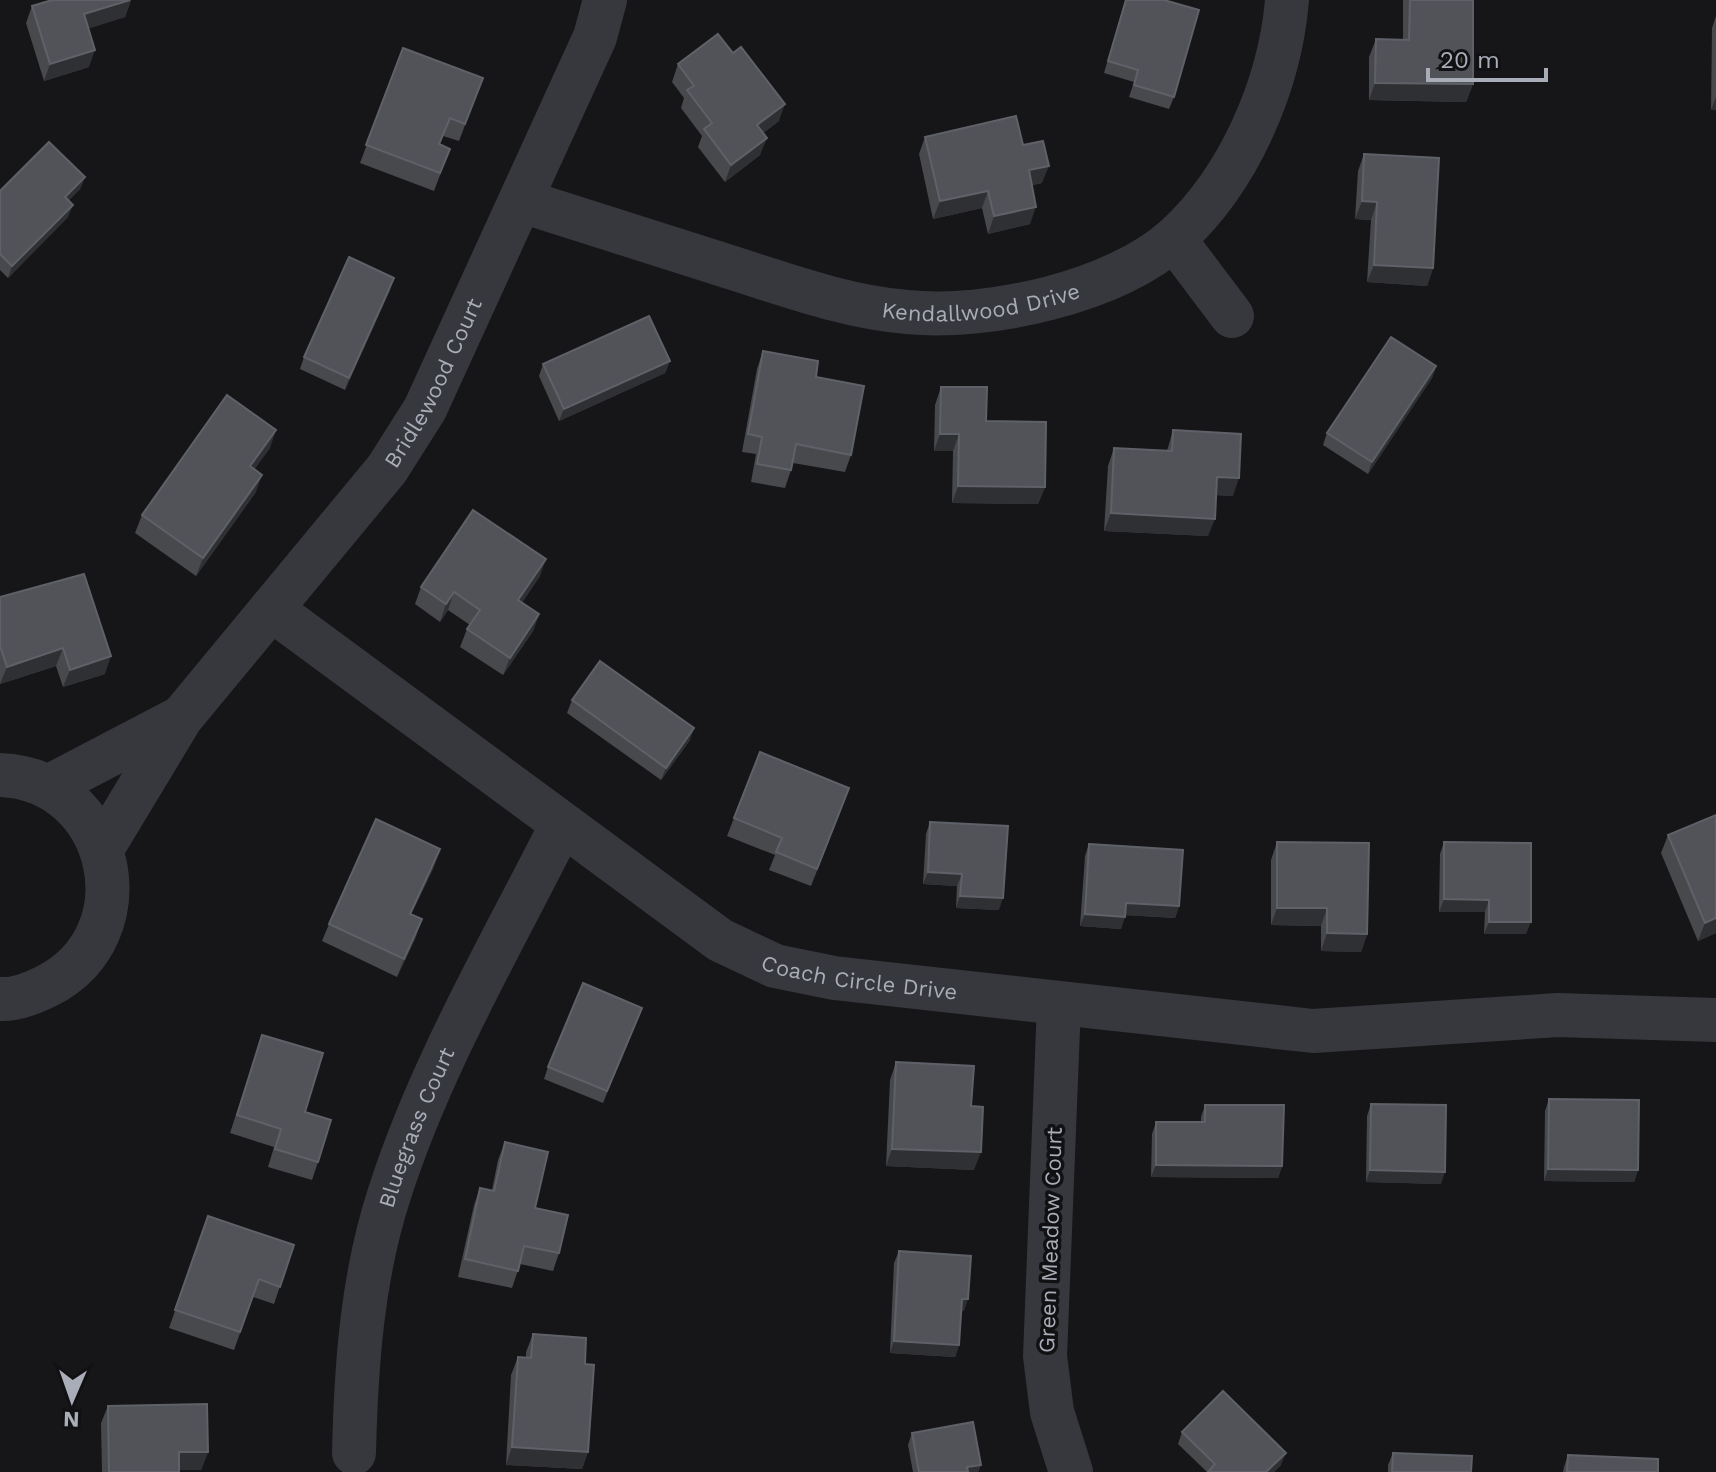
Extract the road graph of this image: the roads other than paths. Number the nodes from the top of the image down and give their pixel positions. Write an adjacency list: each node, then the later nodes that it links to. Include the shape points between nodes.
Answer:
1 (605, 0): 3 (street, Bridlewood Court, via 595,37)
2 (1287, 0): 4 (street, Kendallwood Drive, via 1269,82 1243,146 1211,200)
3 (522, 201): 4 (street, Kendallwood Drive, via 830,299 907,312 974,312 1040,300 1097,281); 6 (street, Bridlewood Court, via 425,409 387,469)
4 (1174, 239): 5 (street)
5 (1232, 316)
6 (271, 609): 7 (street, Bridlewood Court); 10 (street, Coach Circle Drive)
7 (181, 718): 9 (street); 11 (street)
8 (0, 775): 9 (street)
9 (48, 787): 11 (street, via 71,803)
10 (561, 826): 13 (street, Coach Circle Drive, via 720,940 775,966 834,978); 16 (street, Bluegrass Court, via 419,1109 388,1198 365,1298)
11 (102, 849): 12 (street, via 108,892 98,934 61,979)
12 (17, 996): 15 (street)
13 (1059, 1004): 14 (street, Coach Circle Drive, via 1313,1031 1558,1015); 17 (street, Green Meadow Court, via 1045,1356 1052,1412)
14 (1716, 1020)
15 (0, 1030)
16 (354, 1453)
17 (1071, 1472)

